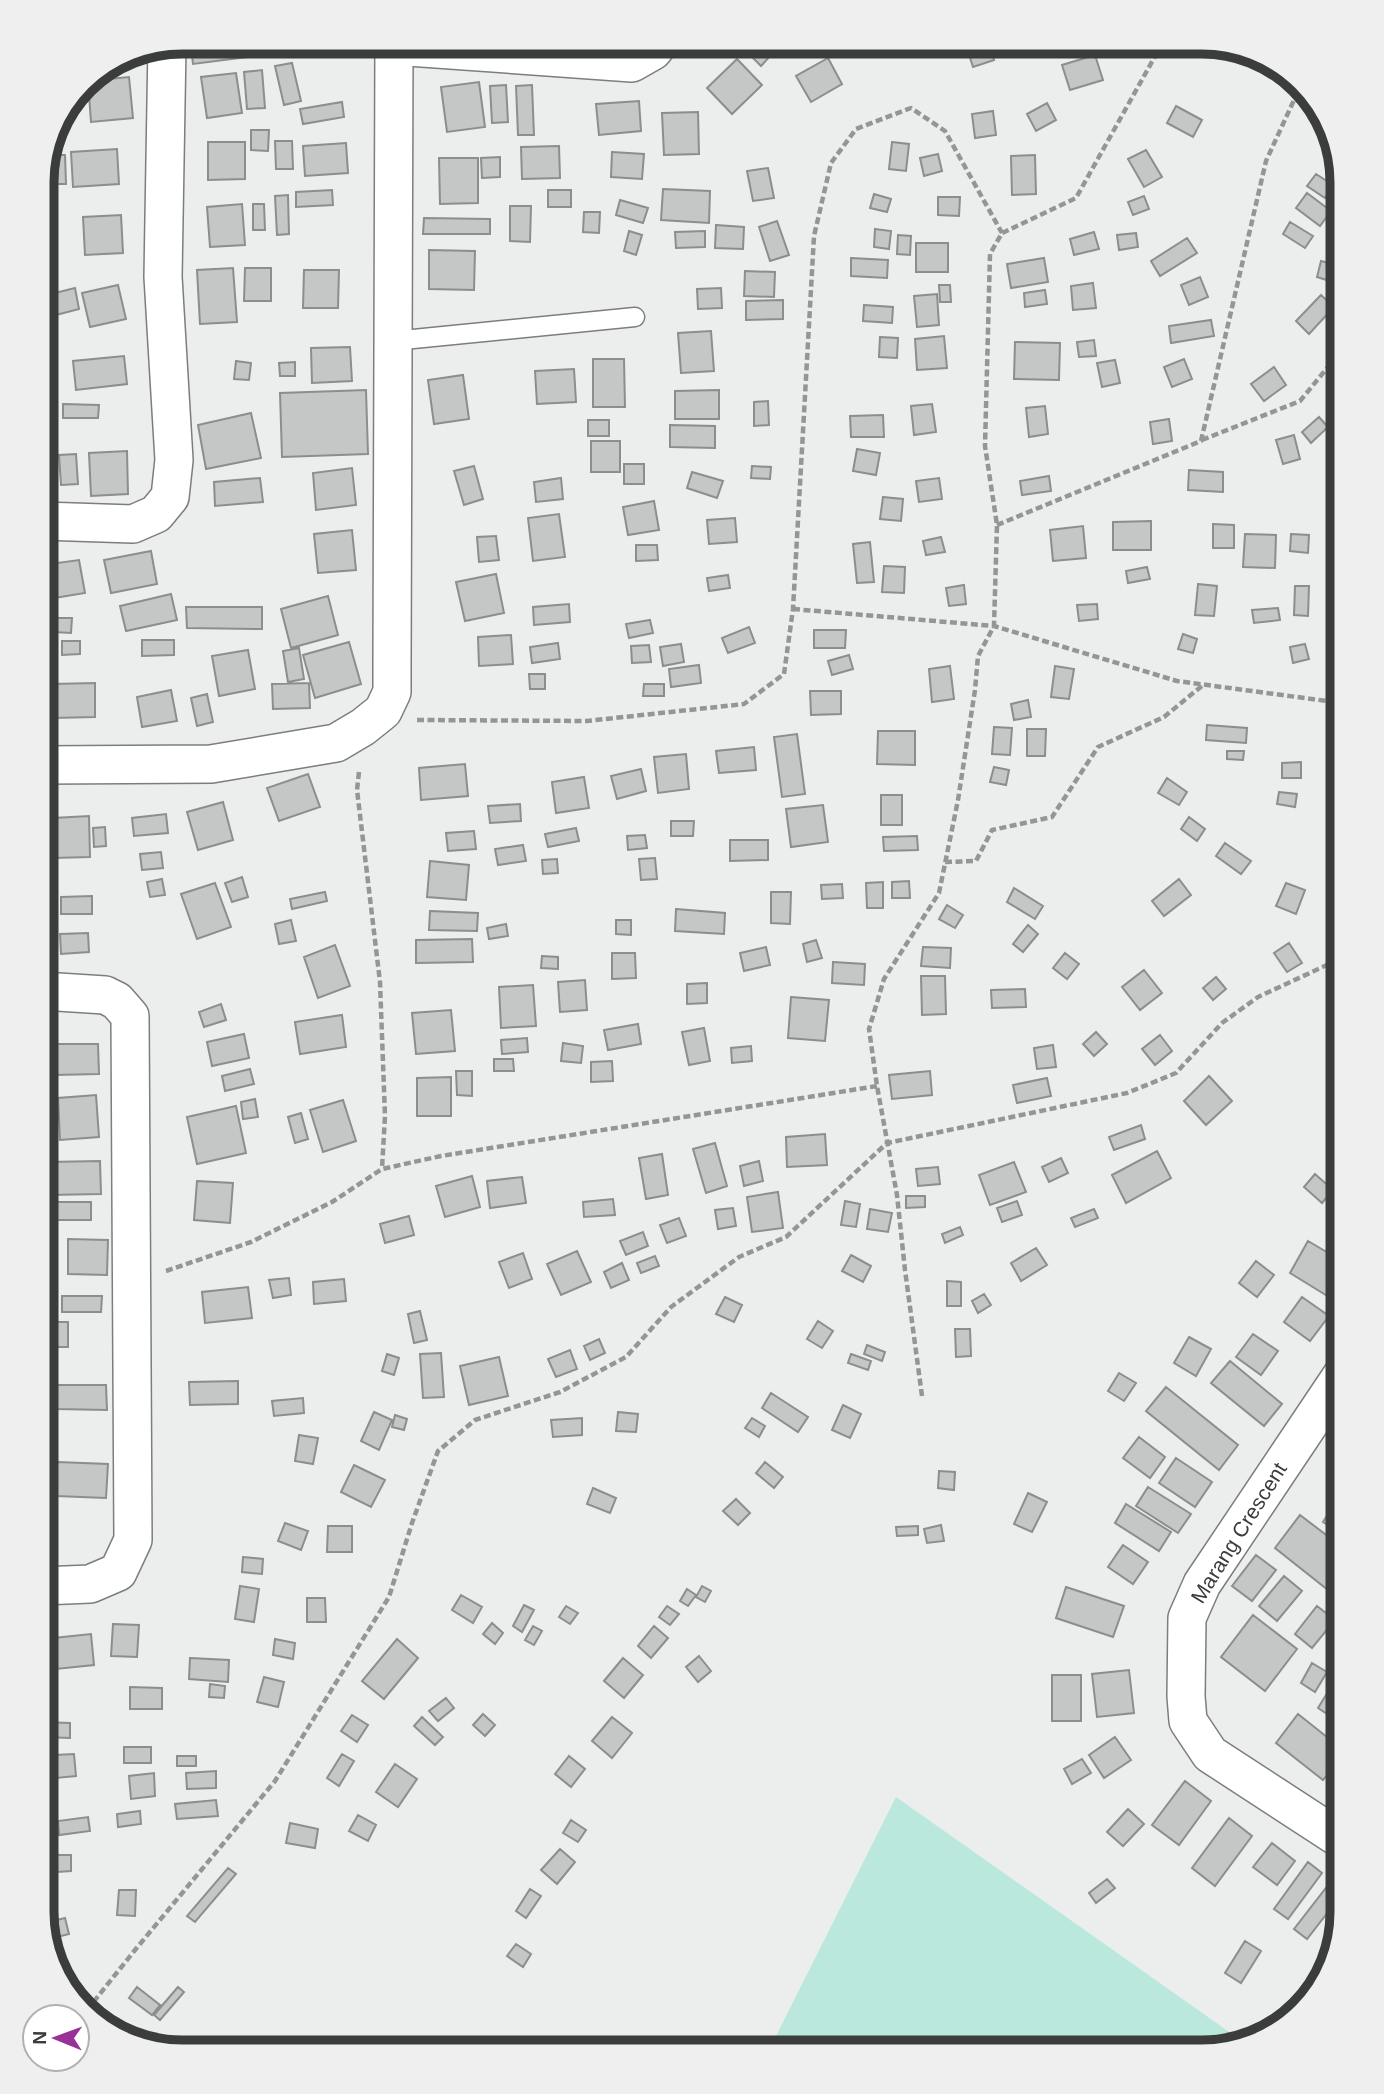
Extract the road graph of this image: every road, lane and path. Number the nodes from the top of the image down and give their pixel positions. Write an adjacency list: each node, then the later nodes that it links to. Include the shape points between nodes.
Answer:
1 (394, 54): 9 (street)
2 (523, 54): 3 (street, via 632,63)
3 (647, 54)
4 (167, 55): 12 (street, via 163,277 174,460 170,497 156,514 133,524)
5 (1156, 55): 7 (path, via 1076,198)
6 (1296, 96): 11 (path, via 1266,161)
7 (1002, 233): 13 (path, via 990,254 985,446); 14 (path, via 945,131 911,108 856,129 831,163 814,236)
8 (635, 317): 9 (lane)
9 (393, 341): 18 (street, via 392,692)
10 (1330, 364): 11 (path, via 1300,401)
11 (1201, 441): 13 (path)
12 (55, 521)
13 (997, 525): 15 (path)
14 (793, 609): 15 (path); 18 (path, via 784,674 744,704 587,721)
15 (994, 625): 16 (path, via 1177,681); 20 (path, via 978,656)
16 (1203, 684): 17 (path); 20 (path, via 1164,717 1098,747 1052,817 992,830 976,861)
17 (1330, 701)
18 (373, 719): 19 (street, via 336,743 211,764); 25 (path, via 358,790 380,982 385,1116)
19 (55, 765)
20 (945, 862): 23 (path, via 939,893 884,979 869,1029)
21 (1330, 964): 24 (path, via 1258,997 1222,1023 1175,1073 1127,1093)
22 (55, 992): 26 (street, via 105,995 130,1016)
23 (877, 1086): 24 (path); 25 (path)
24 (887, 1143): 28 (path); 31 (path, via 786,1237 739,1257 671,1307 626,1357 560,1392 475,1420 439,1451 389,1597 275,1781)
25 (382, 1169): 26 (path, via 332,1202 251,1242)
26 (132, 1282): 29 (street, via 133,1541 118,1572 90,1584)
27 (1330, 1393): 30 (street, Marang Crescent, via 1202,1584 1187,1618 1186,1696 1188,1721 1210,1754)
28 (922, 1396)
29 (54, 1585)
30 (1330, 1832)
31 (93, 2003)

